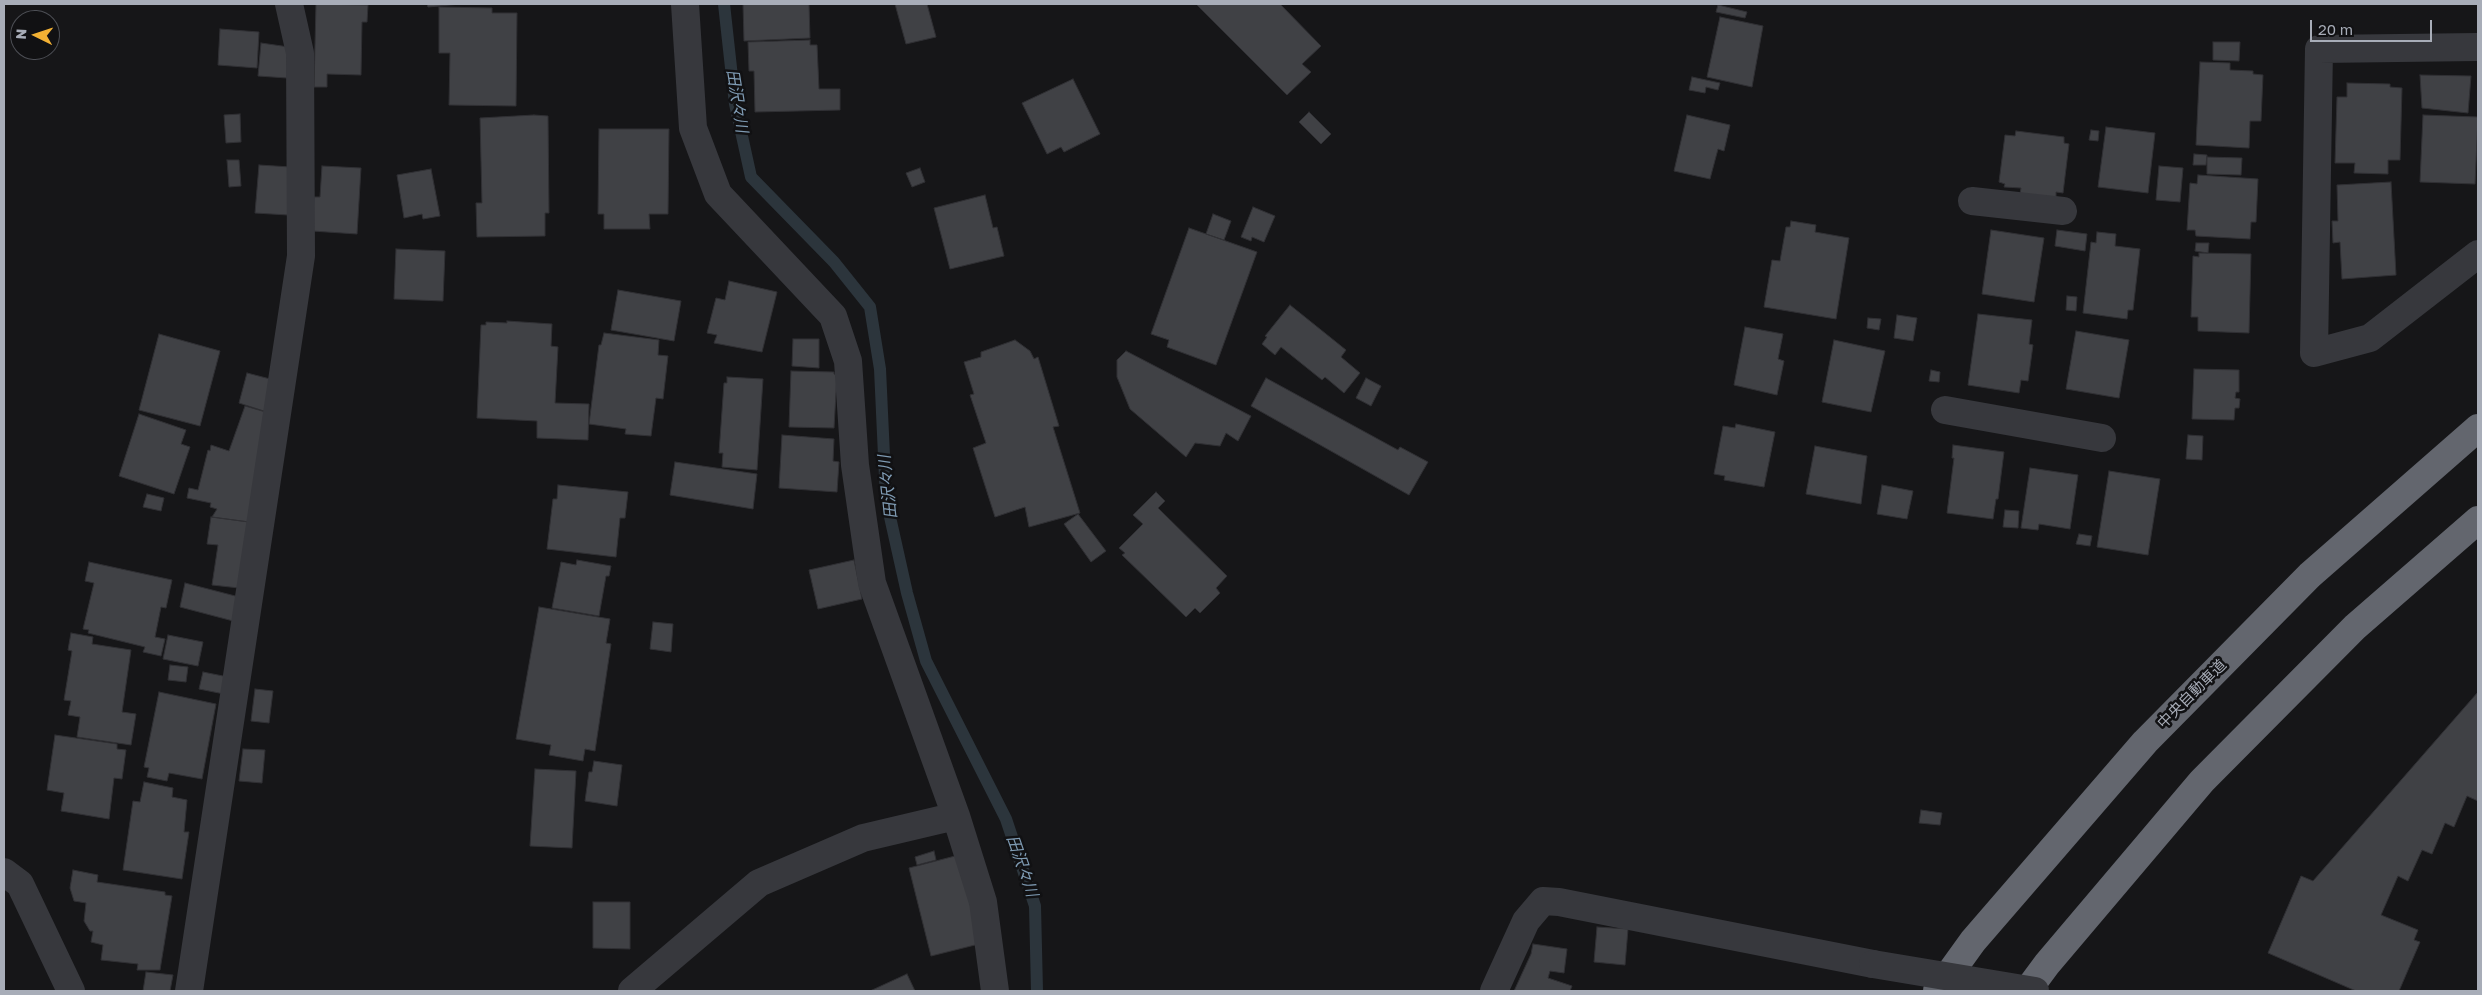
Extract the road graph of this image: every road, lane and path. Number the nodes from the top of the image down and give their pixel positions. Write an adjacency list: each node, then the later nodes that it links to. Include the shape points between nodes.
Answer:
1 (289, 4): 14 (street, via 300,53 301,256)
2 (685, 4): 11 (street, via 692,128 718,194 833,316 848,361 855,465 872,583)
3 (2478, 47): 6 (street, via 2318,49 2314,353 2370,338)
4 (1972, 201): 5 (street)
5 (2063, 211)
6 (2478, 254)
7 (1945, 410): 9 (street)
8 (2478, 428): 18 (highway, 中央自動車道, via 2310,575 2145,742 1973,941)
9 (2102, 438)
10 (2478, 520): 19 (highway, via 2355,627 2202,781)
11 (956, 816): 15 (street, via 863,838 759,883); 16 (street, via 983,902)
12 (4, 872): 13 (street, via 20,884)
13 (71, 991)
14 (189, 991)
15 (632, 991)
16 (995, 991)
17 (1494, 991): 20 (street, bridge, via 1526,922 1543,901 1873,964)
18 (1937, 991)
19 (2027, 991)
20 (2035, 991)

